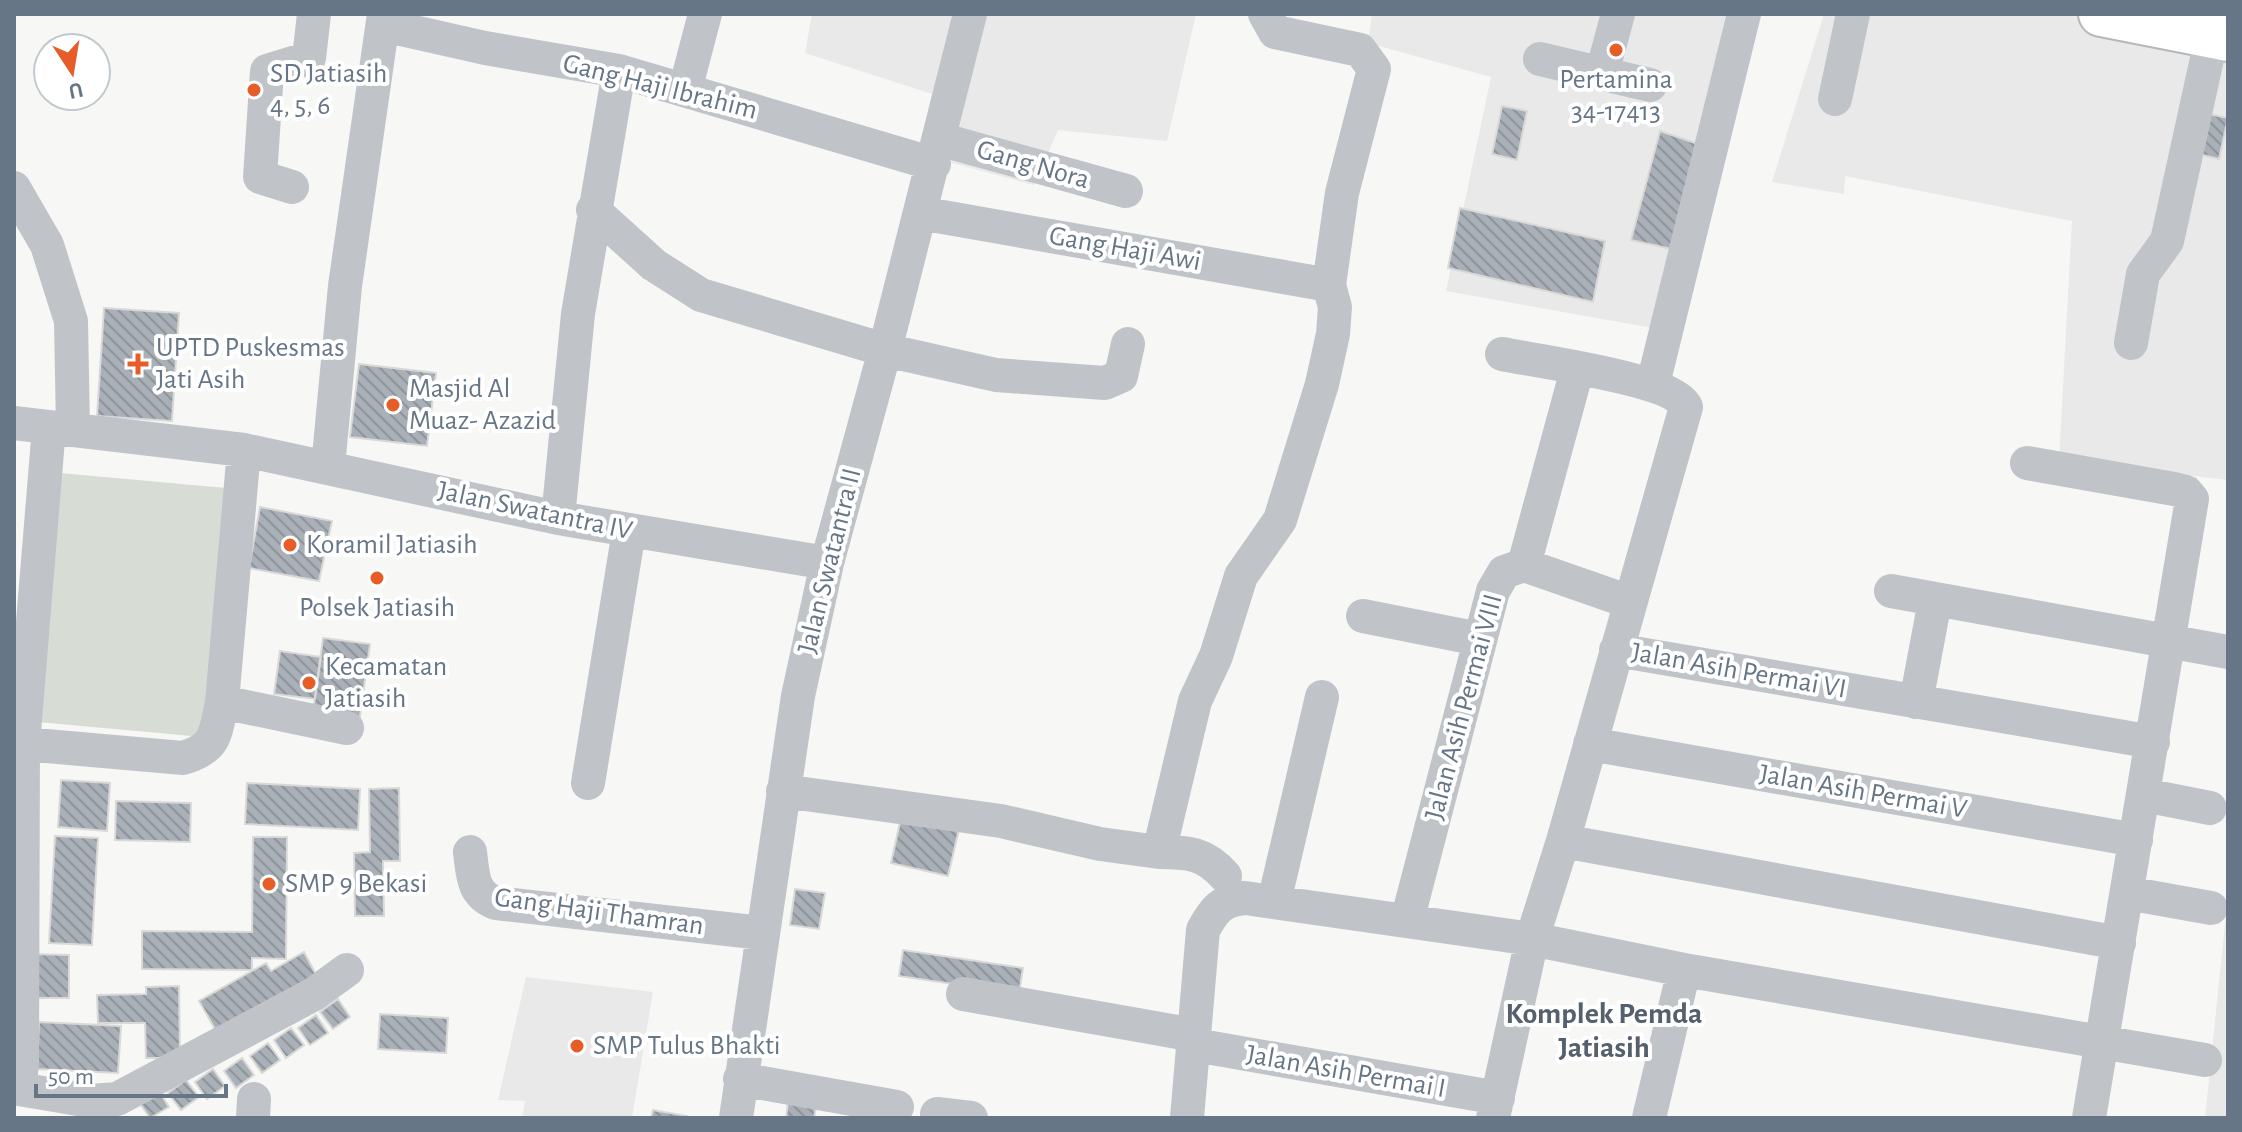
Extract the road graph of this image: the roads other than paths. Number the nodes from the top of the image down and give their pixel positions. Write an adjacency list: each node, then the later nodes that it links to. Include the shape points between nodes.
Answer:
1 (314, 14): 18 (street, via 309,58 267,71 260,177)
2 (705, 14): 15 (street)
3 (970, 14): 17 (street, Jalan Swatantra II)
4 (1265, 14): 23 (street, via 1275,32 1360,50 1374,69 1342,193)
5 (1618, 14): 13 (street)
6 (1744, 14): 29 (street)
7 (1853, 14): 16 (street)
8 (2101, 14): 10 (main road)
9 (384, 20): 12 (street, Gang Haji Ibrahim, via 485,48); 34 (street, via 345,286)
10 (2220, 37): 24 (street, via 2167,241 2143,274)
11 (1540, 59): 13 (street)
12 (619, 71): 15 (street, Gang Haji Ibrahim); 21 (street)
13 (1602, 73): 14 (street)
14 (1650, 85)
15 (685, 90): 17 (street, Gang Haji Ibrahim)
16 (1835, 99)
17 (937, 152): 20 (street, Gang Nora, via 1015,157); 22 (street, Jalan Swatantra II)
18 (292, 187)
19 (14, 188): 31 (street, via 47,245 71,321)
20 (1126, 191)
21 (593, 210): 26 (street, via 654,265 701,295); 35 (street)
22 (920, 213): 23 (street, Gang Haji Awi); 26 (street, Jalan Swatantra II)
23 (1329, 285): 61 (street, via 1335,307 1333,334 1288,499 1275,531 1241,576 1216,656 1195,701)
24 (2131, 343)
25 (1128, 344): 26 (street, via 1121,376 1105,383 996,375)
26 (885, 350): 37 (street, Jalan Swatantra II)
27 (1502, 354): 28 (street)
28 (1577, 370): 29 (street); 38 (street, Jalan Asih Permai VIII)
29 (1653, 384): 41 (street, Jalan Asih Permai VI, via 1677,395 1686,407)
30 (14, 423): 31 (street, Jalan Swatantra IV)
31 (61, 428): 32 (street, Jalan Swatantra IV); 52 (street)
32 (244, 450): 34 (street, Jalan Swatantra IV); 48 (street)
33 (2027, 463): 44 (street, via 2174,489 2192,499)
34 (328, 467): 35 (street, Jalan Swatantra IV)
35 (558, 518): 36 (street, Jalan Swatantra IV)
36 (629, 531): 37 (street, Jalan Swatantra IV); 54 (street)
37 (827, 563): 55 (street, Jalan Swatantra II)
38 (1524, 565): 41 (street); 43 (street, Jalan Asih Permai VIII, via 1504,572)
39 (1891, 591): 40 (street)
40 (1935, 601): 44 (street); 49 (street)
41 (1630, 602): 45 (street, Jalan Asih Permai VI)
42 (1363, 616): 43 (street)
43 (1479, 639): 66 (street, Jalan Asih Permai VIII)
44 (2169, 642): 46 (street); 51 (street)
45 (1616, 650): 49 (street, Jalan Asih Permai VI); 53 (street)
46 (2228, 652)
47 (1322, 697): 64 (street)
48 (222, 702): 50 (street); 52 (street, via 214,739 202,752 183,758)
49 (1916, 702): 51 (street, Jalan Asih Permai VI)
50 (347, 728)
51 (2153, 742): 56 (street)
52 (23, 744): 77 (street, via 25,877)
53 (1590, 744): 58 (street, Jalan Asih Permai V); 59 (street)
54 (588, 783)
55 (783, 791): 61 (street, via 1001,821); 67 (street, Jalan Swatantra II)
56 (2144, 795): 57 (street); 58 (street)
57 (2210, 808)
58 (2136, 840): 63 (street)
59 (1563, 841): 68 (street); 69 (street)
60 (470, 852): 67 (street, Gang Haji Thamran, via 475,889 496,903)
61 (1159, 852): 62 (street, via 1199,854)
62 (1225, 876)
63 (2127, 893): 65 (street); 69 (street)
64 (1274, 902): 66 (street); 74 (street, via 1227,900 1213,911 1203,930)
65 (2211, 908)
66 (1407, 921): 68 (street)
67 (762, 933): 76 (street, Jalan Swatantra II)
68 (1532, 939): 71 (street); 79 (street, Jalan Asih Permai I)
69 (2119, 943): 73 (street)
70 (347, 970): 77 (street, via 314,994 117,1099 90,1101)
71 (1684, 970): 73 (street); 81 (street)
72 (963, 994): 74 (street, Jalan Asih Permai I, via 1183,1033)
73 (2102, 1043): 75 (street); 85 (street)
74 (1195, 1045): 79 (street, Jalan Asih Permai I); 84 (street)
75 (2205, 1060)
76 (740, 1079): 78 (street); 82 (street, Jalan Swatantra II)
77 (17, 1088)
78 (897, 1107)
79 (1495, 1108)
80 (937, 1114): 83 (street)
81 (1654, 1117)
82 (736, 1118)
83 (971, 1118)
84 (1187, 1118)
85 (2089, 1118)

